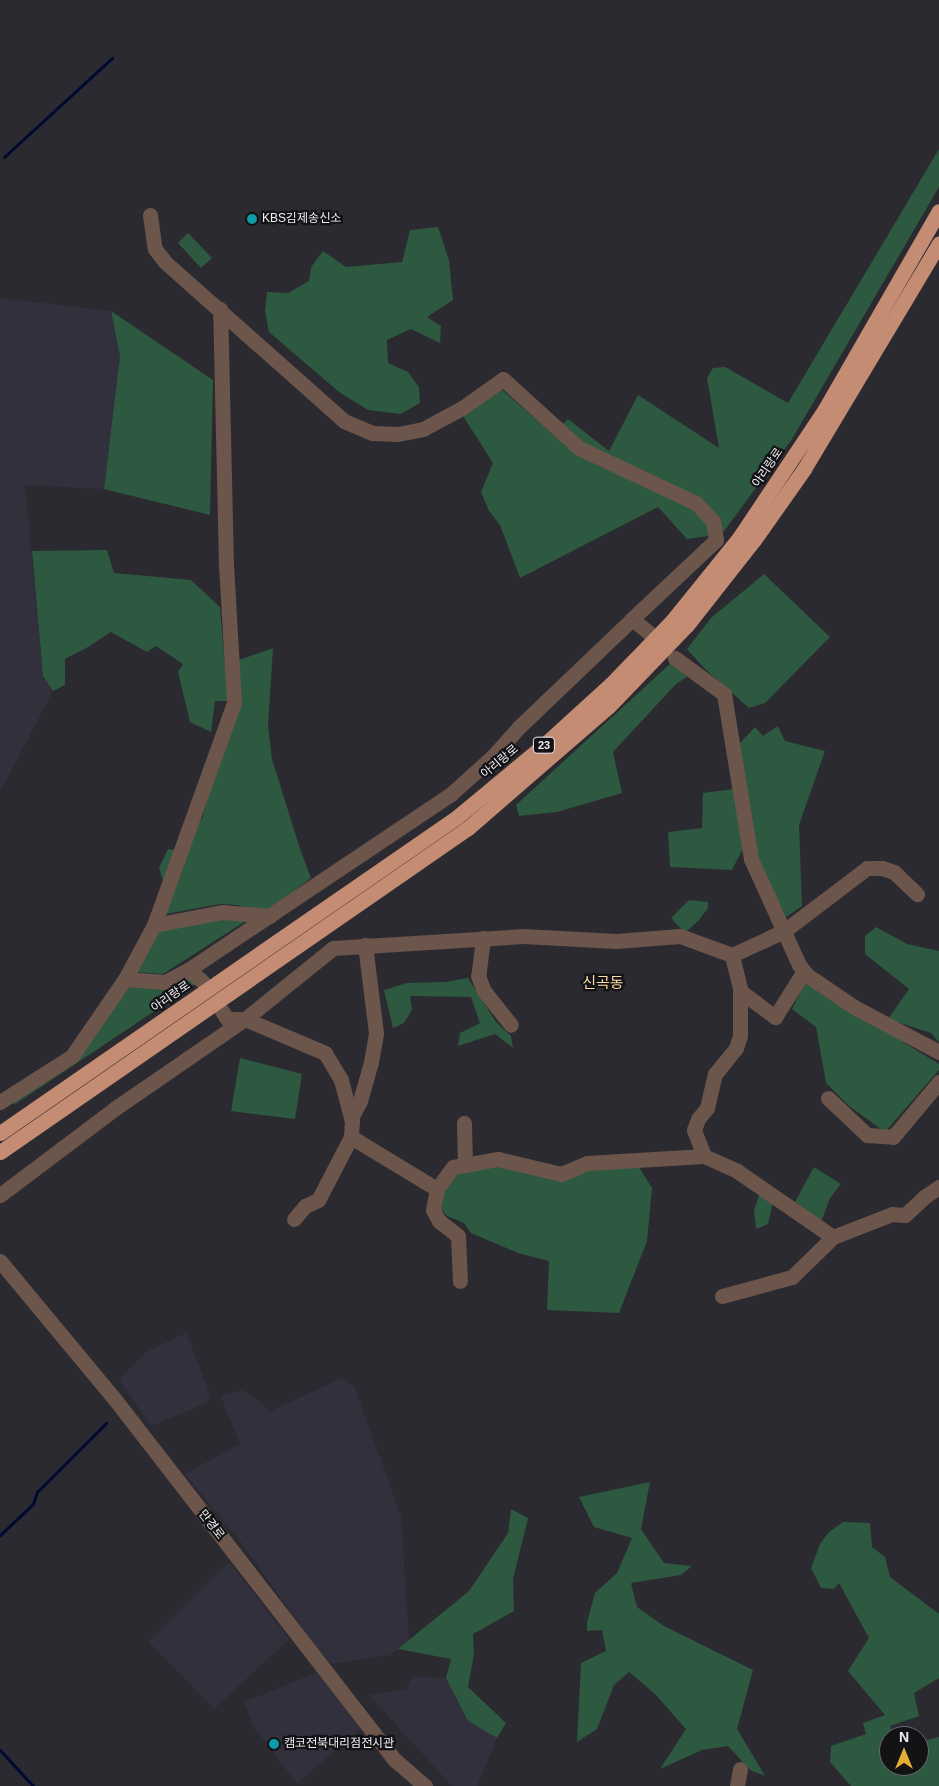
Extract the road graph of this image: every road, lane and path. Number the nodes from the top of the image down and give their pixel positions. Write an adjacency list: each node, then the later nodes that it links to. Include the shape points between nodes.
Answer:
1 (939, 211): 29 (highway, 아리랑로 / 23, via 825,410 739,538 672,621 610,684 545,744 457,817)
2 (150, 215): 4 (street, via 156,249 179,275)
3 (939, 242): 31 (highway, 23, via 804,469 754,540 687,625 609,706 468,828)
4 (220, 308): 5 (street, via 344,421 372,432 398,434 423,429 462,408 503,379 579,448 696,503 713,521 716,540); 10 (street, via 226,566 234,703)
5 (632, 619): 6 (street); 9 (street, via 451,794)
6 (649, 633)
7 (675, 658): 11 (street, via 724,694 751,859)
8 (917, 894): 11 (street, via 894,872 867,868)
9 (270, 916): 10 (street, via 222,912); 15 (street)
10 (154, 925): 17 (street)
11 (784, 931): 14 (street); 16 (street)
12 (483, 938): 13 (street); 14 (street, via 523,936 616,941 680,936); 22 (street, via 478,976 484,991)
13 (365, 945): 21 (street, via 333,948); 27 (street, via 376,1033 360,1101)
14 (732, 955): 19 (street)
15 (188, 970): 17 (street, via 165,982); 18 (street)
16 (804, 971): 19 (street, via 775,1017); 23 (street, via 854,1007)
17 (125, 979): 26 (street, via 72,1056)
18 (202, 980)
19 (740, 991): 32 (street, via 740,1036 736,1048 715,1074 707,1108 694,1130)
20 (222, 1011): 21 (street, via 227,1019)
21 (245, 1019): 27 (street, via 325,1053 341,1080); 36 (street, via 114,1109)
22 (511, 1025)
23 (939, 1052)
24 (939, 1082): 25 (street, via 893,1137 867,1135)
25 (828, 1098)
26 (0, 1102)
27 (351, 1118): 30 (street)
28 (464, 1123): 33 (street)
29 (0, 1133)
30 (351, 1137): 35 (street); 37 (street, via 318,1200 305,1206)
31 (0, 1152)
32 (704, 1156): 33 (street, via 587,1164 561,1174 498,1158); 38 (street, via 737,1171)
33 (465, 1165): 35 (street, via 453,1167)
34 (939, 1187): 38 (street, via 905,1215 892,1214)
35 (437, 1189): 40 (street, via 433,1210 439,1221 458,1236)
36 (0, 1195)
37 (294, 1219)
38 (833, 1237): 41 (street, via 792,1276)
39 (0, 1262): 43 (street, 만경로, via 112,1397 396,1760)
40 (460, 1281)
41 (722, 1296)
42 (740, 1770): 44 (street)
43 (425, 1786)
44 (737, 1786)

